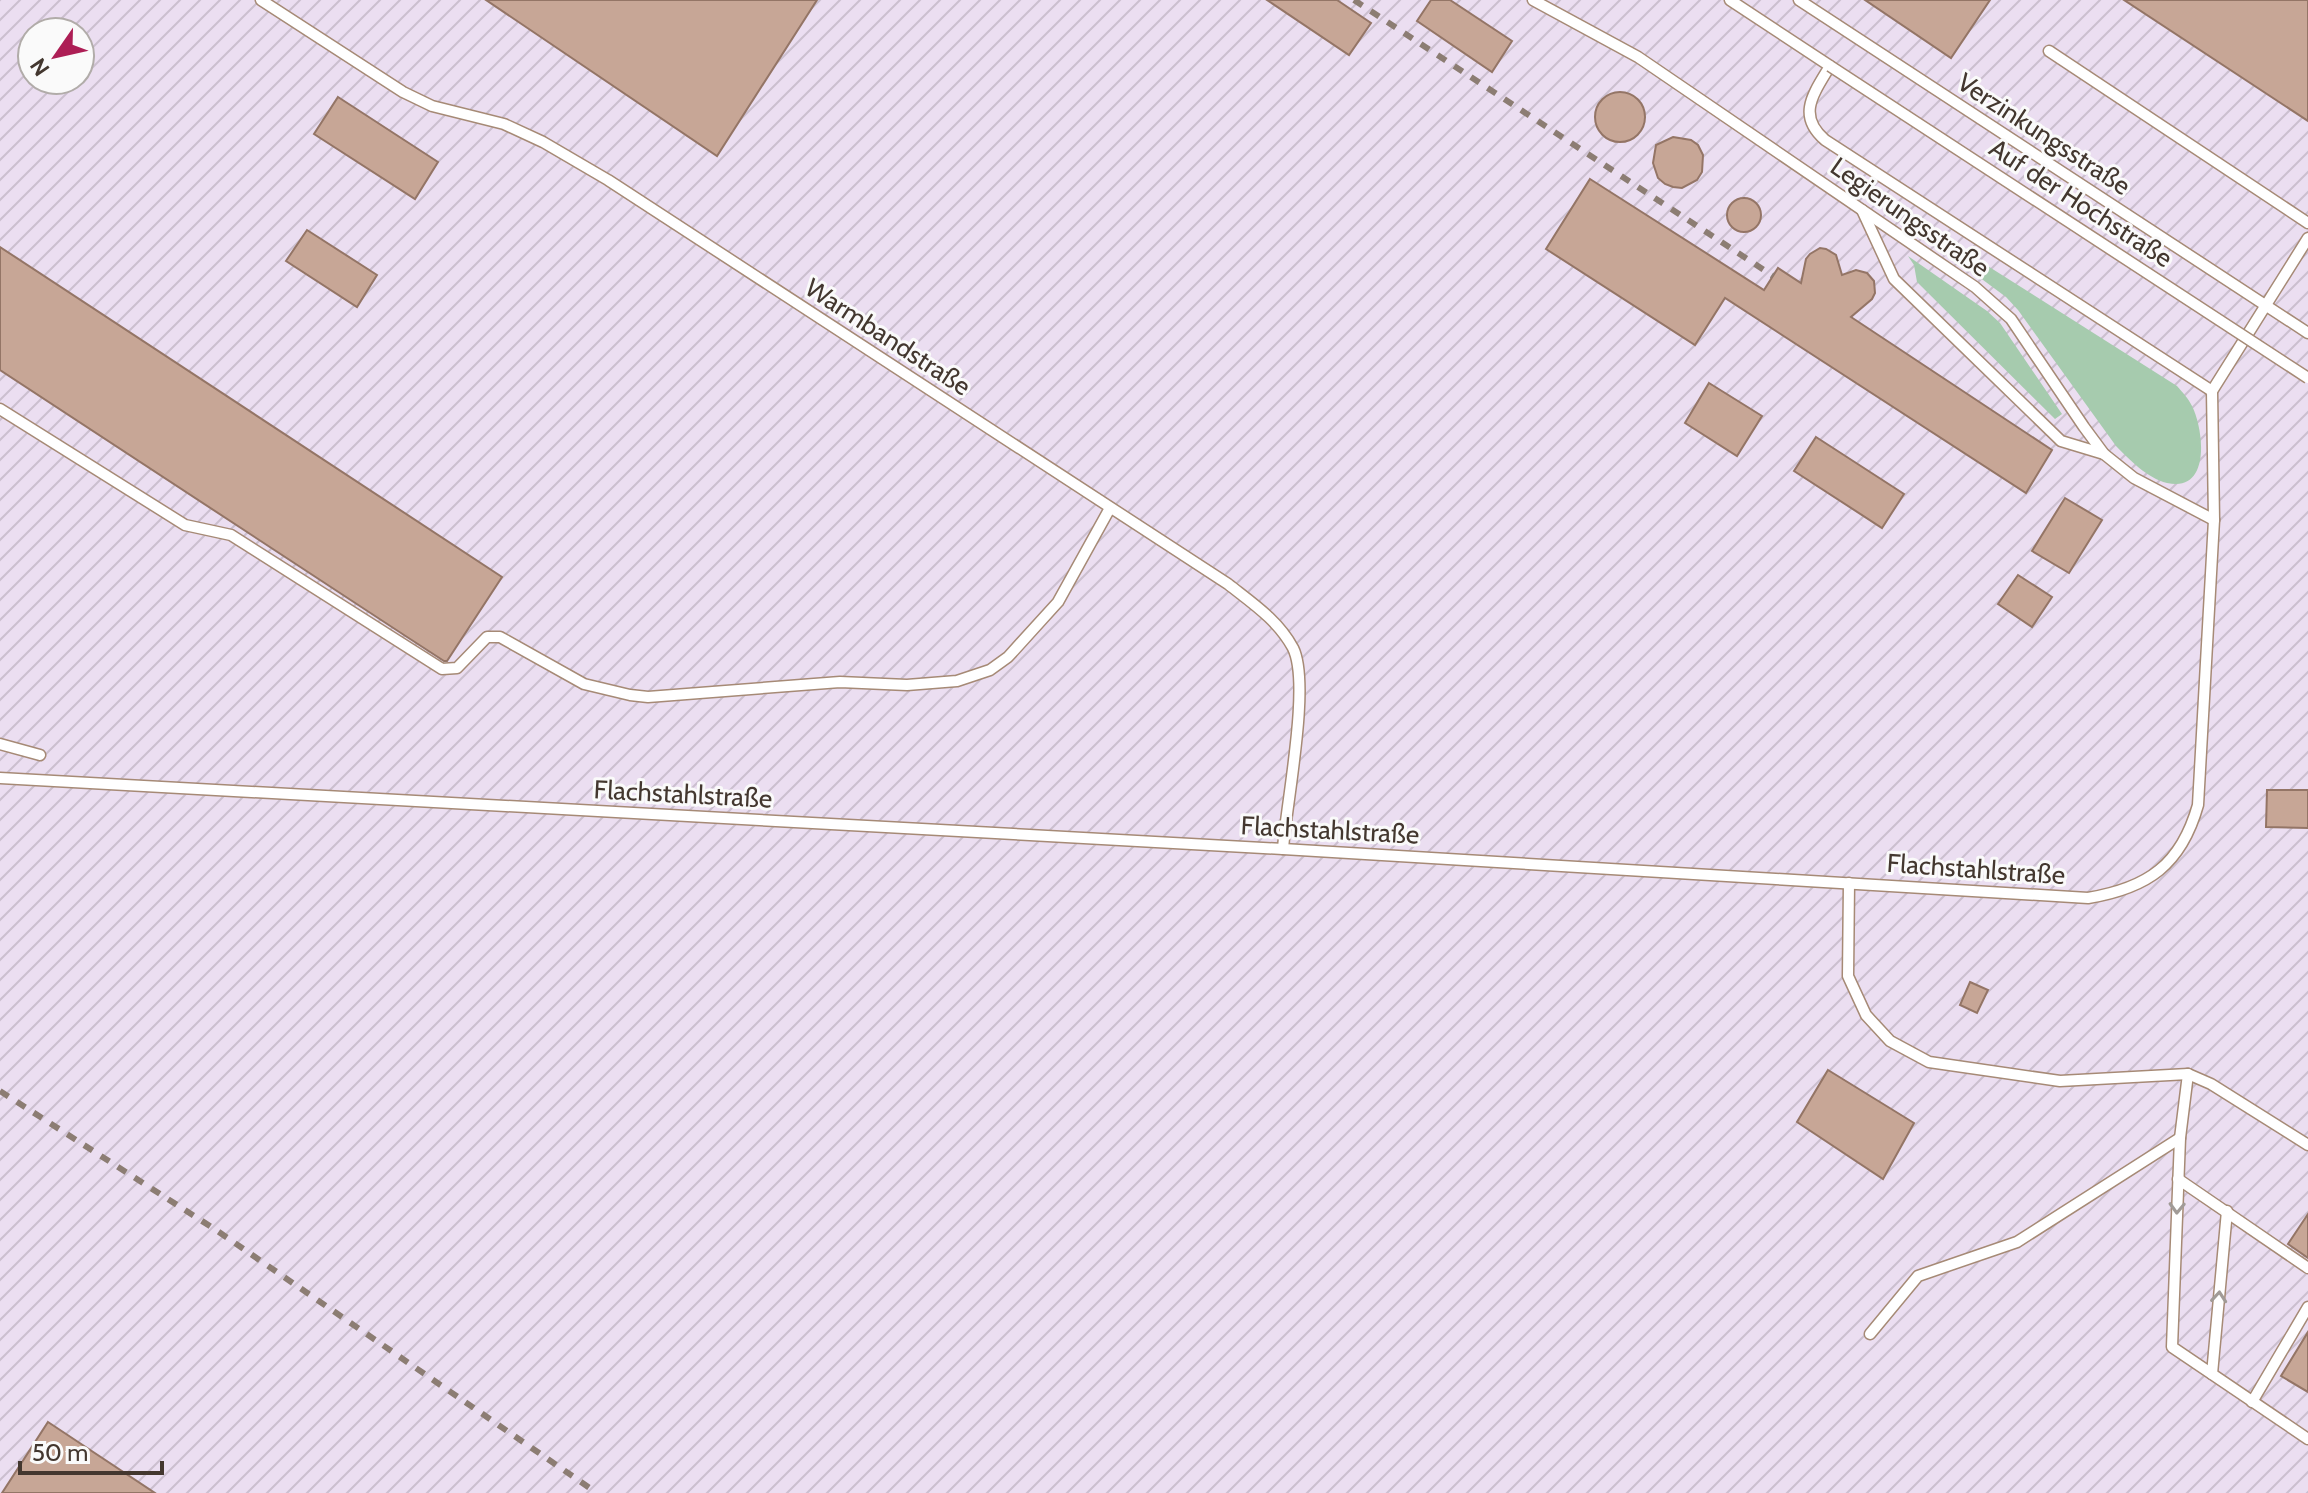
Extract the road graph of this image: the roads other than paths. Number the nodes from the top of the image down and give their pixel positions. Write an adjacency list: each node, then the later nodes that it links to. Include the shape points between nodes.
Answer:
1 (261, 0): 16 (lane, Warmbandstraße, via 403,92 432,106 504,124 608,180)
2 (1533, 0): 7 (lane, Legierungsstraße, via 1638,57)
3 (1730, 0): 6 (lane, Auf der Hochstraße)
4 (1799, 0): 10 (lane, Verzinkungsstraße)
5 (2049, 51): 8 (lane)
6 (1830, 66): 12 (lane, Auf der Hochstraße, bridge); 13 (lane, via 1809,106 1818,133)
7 (1861, 209): 15 (lane, Legierungsstraße, via 1975,287 2011,319); 15 (lane, via 1894,279 2061,441)
8 (2308, 223)
9 (2308, 238): 10 (lane)
10 (2265, 305): 11 (lane, Verzinkungsstraße); 13 (lane)
11 (2308, 333)
12 (2308, 378)
13 (2212, 391): 17 (lane, Flachstahlstraße)
14 (0, 409): 16 (lane, via 185,525 231,535 442,669 457,668 487,637 500,637 584,684 648,697 840,682 920,684 957,681 990,670 1058,602)
15 (2104, 454): 17 (lane, Legierungsstraße, via 2134,478)
16 (1110, 508): 21 (lane, Warmbandstraße, via 1260,608 1294,651 1298,722)
17 (2214, 520): 22 (lane, Flachstahlstraße, via 2198,805 2192,827 2164,866 2118,893 2088,898)
18 (0, 744): 19 (lane)
19 (40, 755)
20 (0, 778): 21 (lane, Flachstahlstraße)
21 (1283, 849): 22 (lane, Flachstahlstraße)
22 (1849, 883): 23 (lane, via 1848,976 1866,1015 1890,1041 1929,1062 2060,1081)
23 (2188, 1074): 24 (lane); 25 (lane)
24 (2180, 1138): 26 (lane); 30 (lane, via 2017,1242 1918,1276)
25 (2308, 1145)
26 (2178, 1179): 27 (lane); 31 (lane, one-way to 31, via 2172,1347)
27 (2227, 1211): 28 (lane); 31 (lane, one-way to 27)
28 (2308, 1268)
29 (2308, 1307): 32 (lane)
30 (1870, 1334)
31 (2212, 1374): 32 (lane)
32 (2252, 1402): 33 (lane)
33 (2308, 1439)

